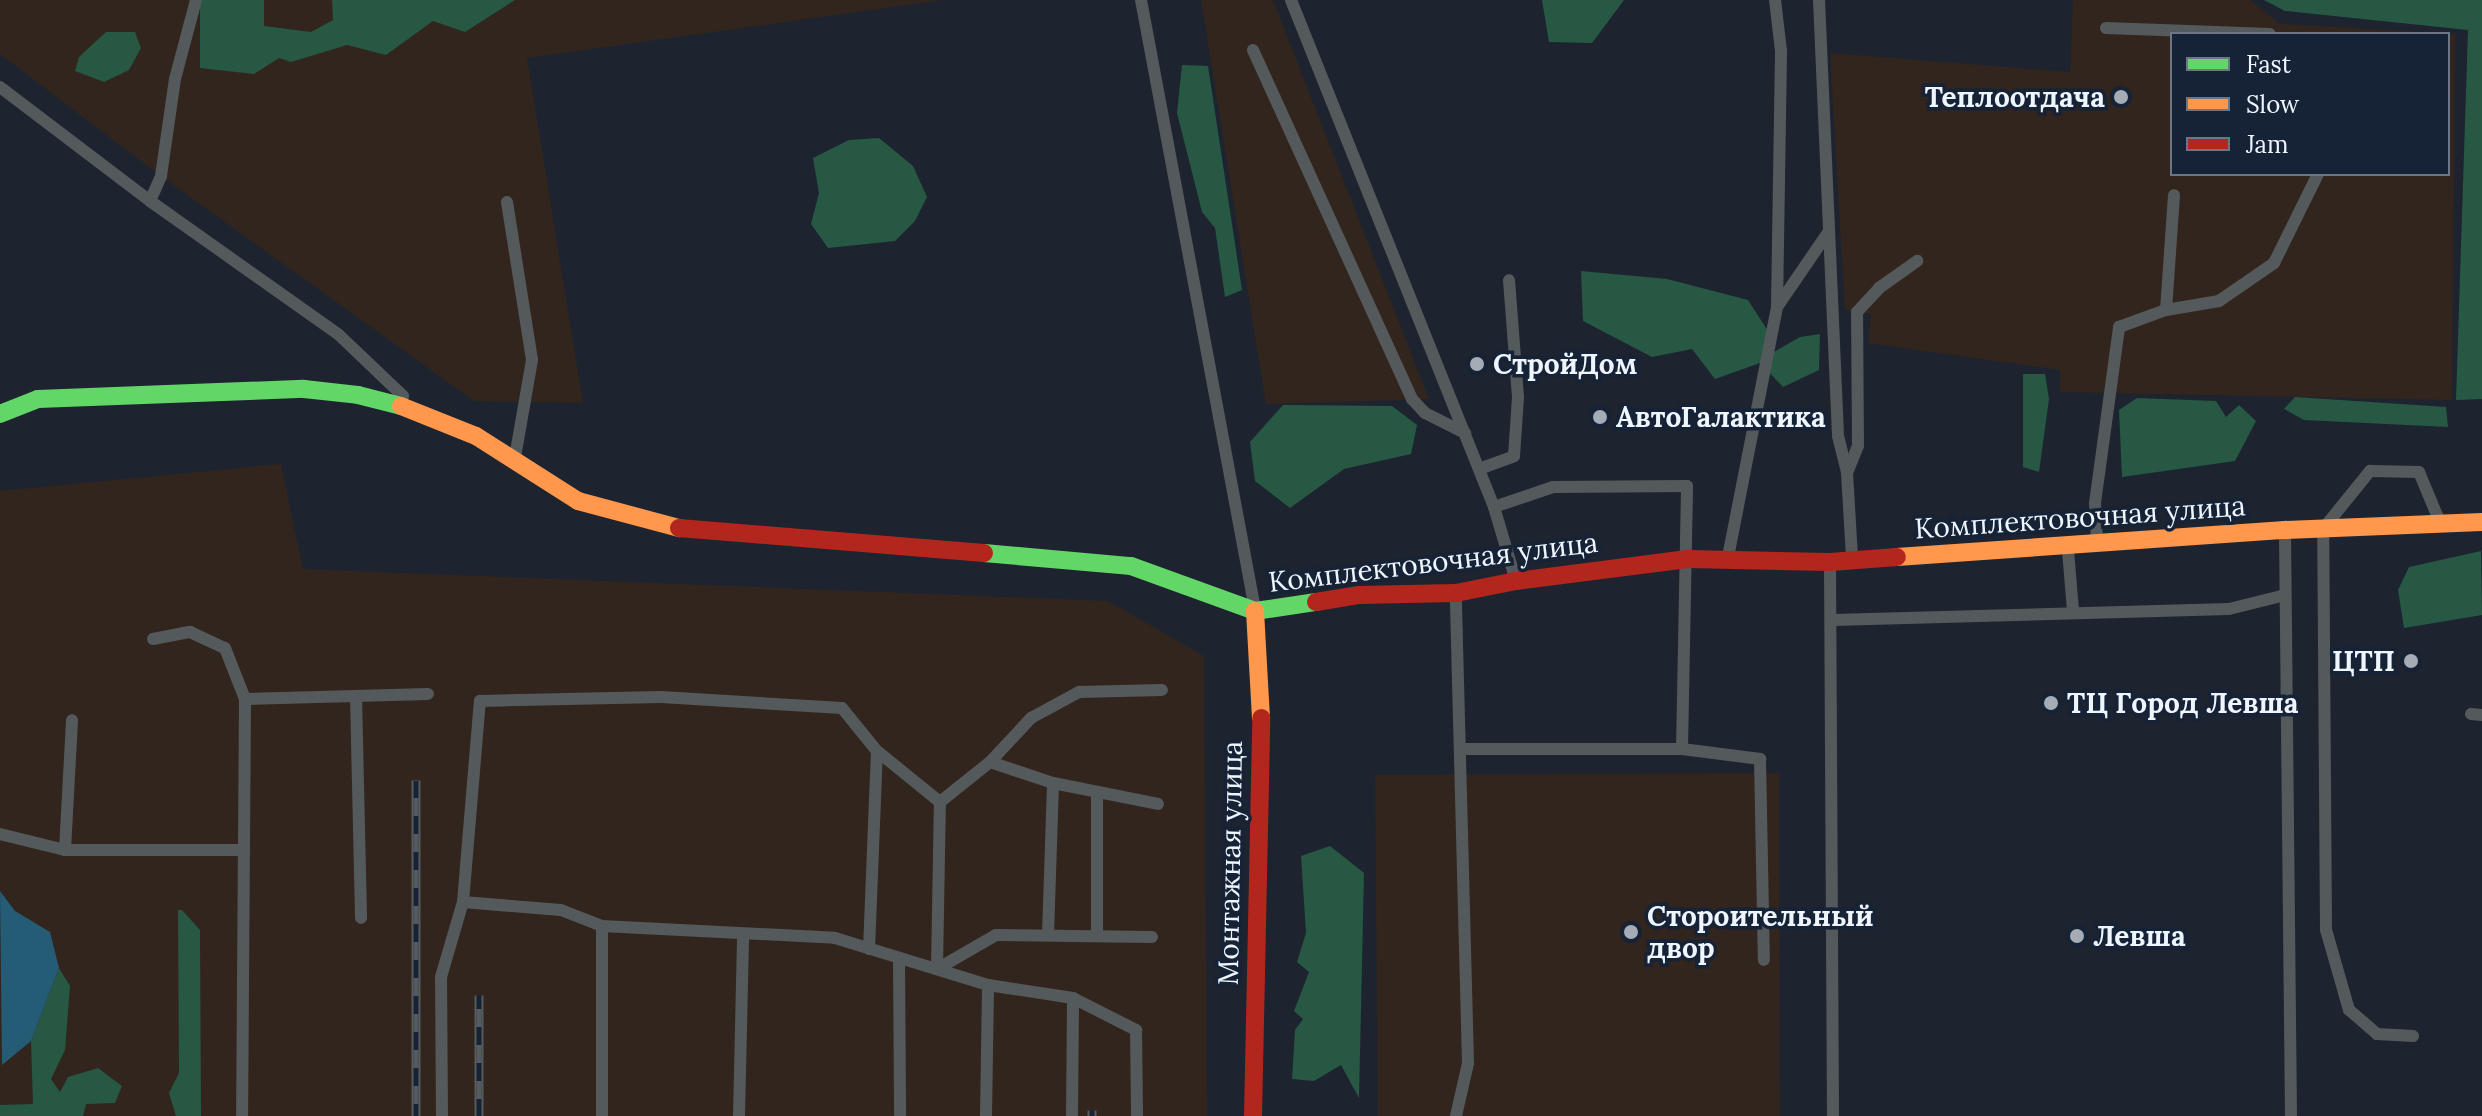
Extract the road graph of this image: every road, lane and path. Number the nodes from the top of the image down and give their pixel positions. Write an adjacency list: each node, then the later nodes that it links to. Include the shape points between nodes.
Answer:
1 (196, 0): 12 (lane, via 175,79 161,176)
2 (1141, 0): 39 (lane)
3 (1775, 0): 17 (lane, via 1781,51)
4 (1819, 0): 14 (lane)
5 (1293, 1): 21 (lane)
6 (2106, 28): 7 (lane)
7 (2215, 32)
8 (1253, 50): 21 (lane, via 1412,399 1425,413)
9 (0, 87): 12 (lane)
10 (2317, 176): 18 (lane, via 2274,263 2219,301)
11 (2174, 195): 18 (lane)
12 (150, 201): 19 (lane, via 338,334)
13 (507, 202): 22 (lane, via 532,360)
14 (1829, 231): 17 (lane); 24 (lane, via 1838,436)
15 (1917, 261): 24 (lane, via 1879,288 1857,312 1858,446)
16 (1509, 280): 23 (lane, via 1518,397 1514,456)
17 (1777, 307): 33 (lane)
18 (2166, 310): 30 (lane, via 2119,327 2095,503)
19 (419, 411): 20 (street, Комплектовочная улица, via 358,395 304,389 38,399); 22 (street, Комплектовочная улица, via 476,436)
20 (0, 414)
21 (1465, 433): 23 (lane)
22 (515, 461): 39 (street, Комплектовочная улица, via 578,501 673,527 1131,566)
23 (1479, 469): 25 (lane)
24 (1847, 473): 34 (lane)
25 (1494, 507): 32 (lane, via 1553,487 1687,486); 36 (lane)
26 (2482, 522): 27 (street, Комплектовочная улица)
27 (2441, 523): 28 (street, Комплектовочная улица); 28 (lane, via 2419,472 2370,471)
28 (2323, 529): 29 (street, Комплектовочная улица); 72 (lane, via 2326,930 2349,1010 2377,1034)
29 (2285, 530): 30 (street, Комплектовочная улица); 38 (lane)
30 (2097, 545): 31 (street, Комплектовочная улица)
31 (2067, 547): 34 (street, Комплектовочная улица); 40 (lane)
32 (1688, 559): 33 (street, Комплектовочная улица); 36 (street, Комплектовочная улица); 49 (lane)
33 (1727, 560): 35 (street, Комплектовочная улица)
34 (1852, 561): 35 (street, Комплектовочная улица)
35 (1830, 562): 41 (lane)
36 (1516, 581): 37 (street, Комплектовочная улица)
37 (1456, 593): 39 (street, Комплектовочная улица, via 1359,595); 48 (lane)
38 (2285, 595): 40 (lane, via 2229,609); 84 (lane)
39 (1255, 611): 81 (street, Монтажная улица, via 1261,724)
40 (2073, 611): 41 (lane)
41 (1833, 620): 83 (lane)
42 (153, 639): 46 (lane, via 190,632 225,648)
43 (1162, 690): 51 (lane, via 1079,692 1031,718)
44 (428, 694): 45 (lane)
45 (356, 696): 46 (lane); 60 (lane)
46 (245, 699): 58 (lane)
47 (72, 720): 57 (lane)
48 (1462, 749): 49 (lane); 82 (lane, via 1468,1063)
49 (1682, 749): 68 (lane, via 1760,759)
50 (877, 751): 54 (lane); 59 (lane, via 842,708 661,697 480,701); 66 (lane)
51 (990, 762): 52 (lane); 54 (lane)
52 (1053, 783): 53 (lane); 64 (lane)
53 (1097, 792): 55 (lane); 62 (lane)
54 (940, 802): 69 (lane)
55 (1158, 804)
56 (0, 834): 57 (lane)
57 (65, 850): 58 (lane)
58 (244, 850): 73 (lane)
59 (463, 902): 61 (lane, via 561,910); 74 (lane, via 441,977)
60 (361, 918)
61 (602, 926): 63 (lane); 75 (lane)
62 (1097, 933): 64 (lane); 65 (lane)
63 (743, 934): 66 (lane, via 835,938); 76 (lane)
64 (1048, 935): 69 (lane, via 996,935)
65 (1152, 937)
66 (869, 949): 67 (lane)
67 (899, 958): 69 (lane); 77 (lane)
68 (1764, 960)
69 (937, 969): 70 (lane)
70 (988, 985): 71 (lane); 78 (lane)
71 (1073, 998): 79 (lane); 80 (lane, via 1136,1030)
72 (2413, 1036)
73 (242, 1116)
74 (442, 1116)
75 (602, 1116)
76 (739, 1116)
77 (900, 1116)
78 (986, 1116)
79 (1072, 1116)
80 (1137, 1116)
81 (1253, 1116)
82 (1456, 1116)
83 (1833, 1116)
84 (2291, 1116)

